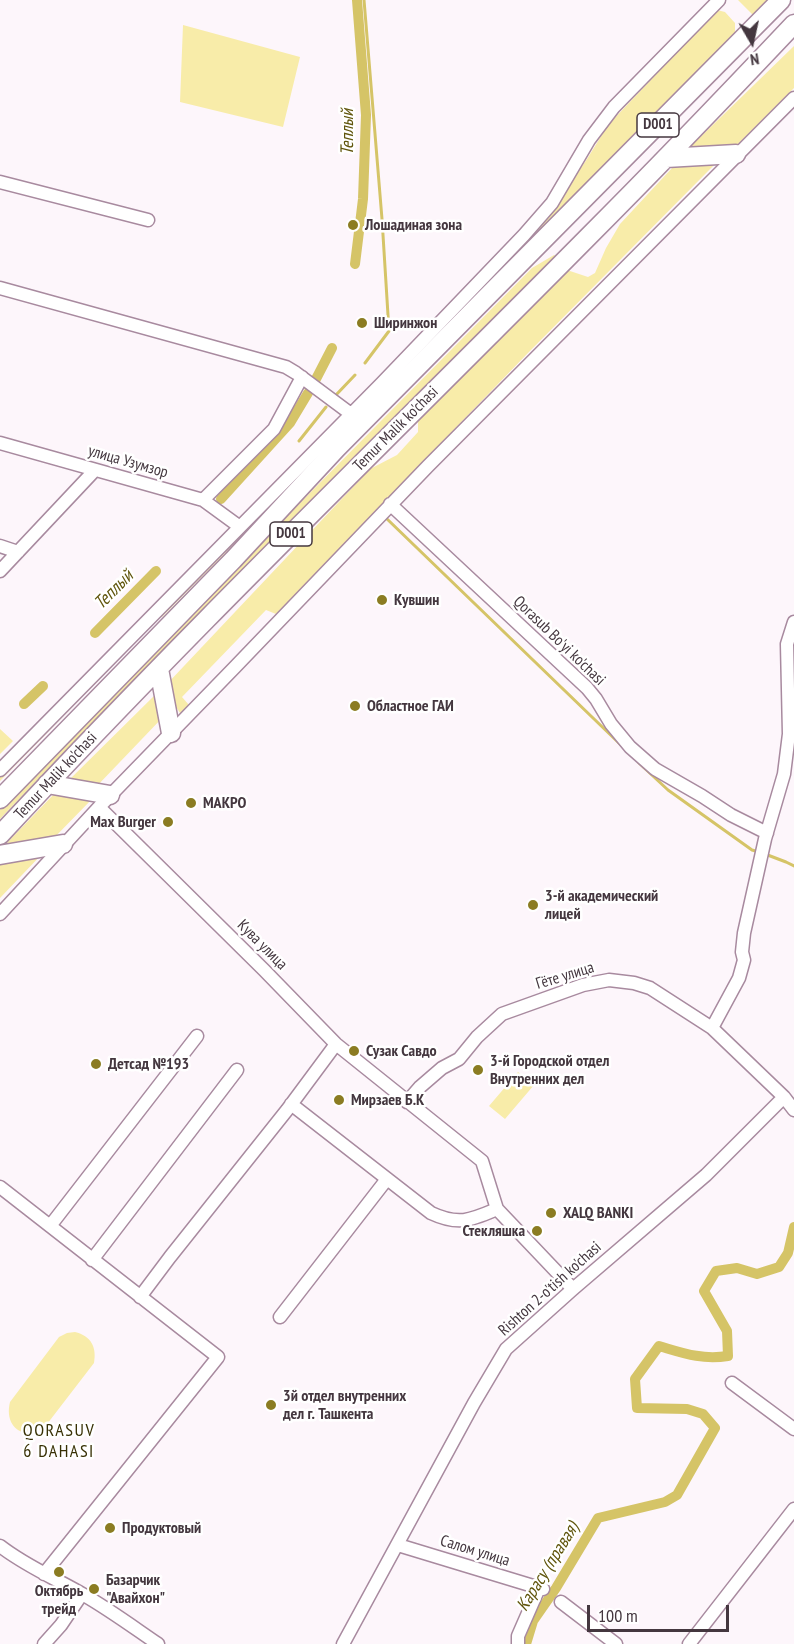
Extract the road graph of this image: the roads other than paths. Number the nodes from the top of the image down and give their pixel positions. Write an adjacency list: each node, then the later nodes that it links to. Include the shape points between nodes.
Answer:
1 (719, 0): 13 (street, via 614,107 524,236)
2 (781, 0): 9 (highway, Temur Malik ko'chasi / D001)
3 (794, 24): 6 (highway, Temur Malik ko'chasi / D001)
4 (794, 98): 5 (street)
5 (736, 154): 6 (highway); 21 (street)
6 (666, 158): 10 (highway, Temur Malik ko'chasi / D001)
7 (0, 182): 8 (street)
8 (148, 220)
9 (563, 221): 10 (highway, via 568,237); 12 (highway, Temur Malik ko'chasi / D001)
10 (587, 238): 27 (highway, Temur Malik ko'chasi / D001)
11 (0, 288): 14 (street, via 286,367)
12 (466, 319): 13 (street); 18 (highway, Temur Malik ko'chasi / D001)
13 (440, 322): 15 (street)
14 (302, 377): 15 (street); 20 (street, via 274,429)
15 (351, 414): 16 (street)
16 (333, 433): 18 (street); 22 (street)
17 (0, 443): 19 (street, улица Узумзор)
18 (333, 453): 31 (highway, Temur Malik ko'chasi / D001)
19 (95, 470): 20 (street, улица Узумзор); 24 (street)
20 (202, 500): 22 (street, улица Узумзор)
21 (390, 504): 28 (street); 33 (street, Qorasub Bo'yi ko'chasi, via 587,688 630,747 655,769)
22 (240, 527): 29 (street)
23 (0, 546): 24 (street)
24 (18, 552): 25 (street)
25 (0, 571)
26 (794, 622): 33 (street, via 787,644 789,734 784,774)
27 (159, 669): 28 (highway); 30 (highway, Temur Malik ko'chasi / D001)
28 (171, 733): 32 (street)
29 (0, 770)
30 (47, 784): 32 (highway); 34 (highway, Temur Malik ko'chasi / D001)
31 (0, 800)
32 (104, 801): 35 (street); 40 (street, Кува улица)
33 (767, 833): 38 (street, via 744,933 739,978)
34 (0, 835)
35 (63, 844): 36 (highway); 37 (street)
36 (0, 855)
37 (0, 914)
38 (712, 1028): 42 (street, Гёте улица); 43 (street, Гёте улица, via 642,985 618,980 592,982 502,1014 459,1059 442,1068)
39 (196, 1036): 49 (street)
40 (336, 1044): 43 (street, Кува улица); 44 (street)
41 (237, 1070): 50 (street)
42 (784, 1097): 45 (street, Гёте улица); 51 (street, Rishton 2-o'tish ko'chasi, via 706,1175)
43 (407, 1102): 48 (street, Кува улица, via 483,1161)
44 (291, 1104): 46 (street); 52 (street)
45 (794, 1110)
46 (387, 1179): 48 (street, via 444,1219 471,1220); 53 (street)
47 (0, 1187): 49 (street)
48 (497, 1209): 51 (street)
49 (50, 1226): 50 (street)
50 (92, 1260): 52 (street)
51 (573, 1289): 57 (street, Rishton 2-o'tish ko'chasi, via 506,1349)
52 (140, 1297): 59 (street, via 218,1358)
53 (280, 1317)
54 (732, 1383): 55 (street)
55 (794, 1429)
56 (794, 1509): 67 (street)
57 (398, 1545): 64 (street, Rishton 2-o'tish ko'chasi); 65 (street, Салом улица, via 541,1588 518,1636)
58 (0, 1546): 59 (street)
59 (44, 1574): 60 (street)
60 (82, 1594): 62 (street); 63 (street)
61 (561, 1602): 66 (street)
62 (44, 1644)
63 (158, 1644)
64 (343, 1644)
65 (518, 1644)
66 (616, 1644)
67 (689, 1644)

